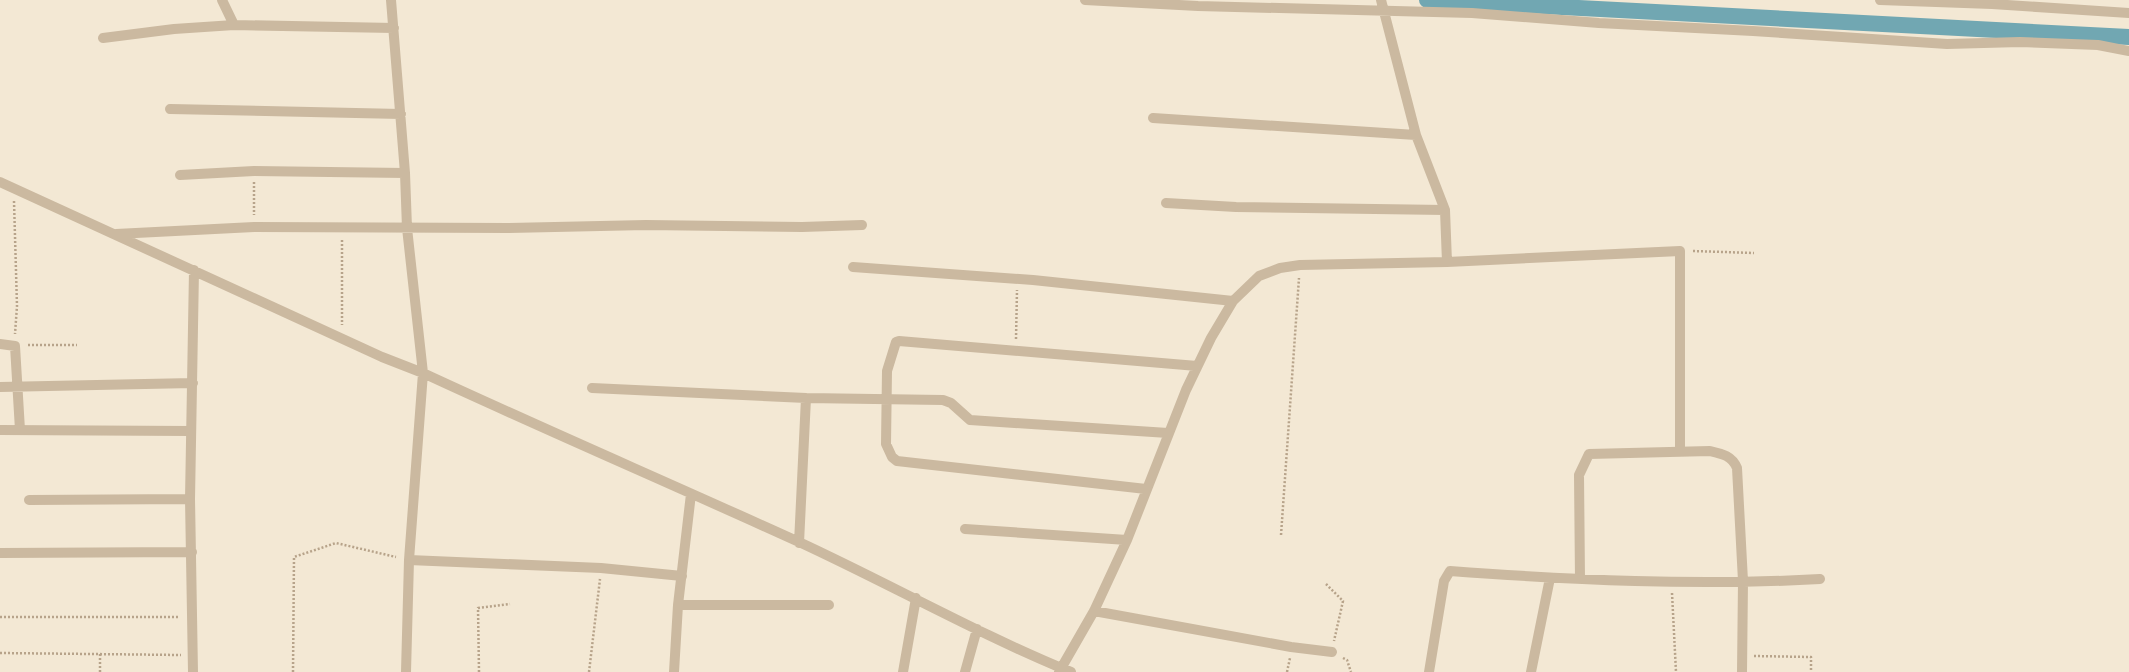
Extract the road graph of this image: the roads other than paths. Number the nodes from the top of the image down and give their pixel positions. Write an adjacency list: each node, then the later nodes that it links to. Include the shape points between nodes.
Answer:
1 (222, 0): 8 (street)
2 (391, 0): 9 (street)
3 (1085, 0): 6 (street, via 1206,7)
4 (1381, 0): 6 (street)
5 (1880, 0): 7 (street)
6 (1385, 10): 11 (street, via 1472,13 1947,44 2020,42 2098,45); 15 (street)
7 (2129, 13)
8 (234, 25): 9 (street); 10 (street)
9 (394, 28): 13 (street)
10 (103, 38)
11 (2129, 51)
12 (170, 109): 13 (street)
13 (401, 114): 16 (street)
14 (1153, 118): 15 (street)
15 (1416, 134): 20 (street)
16 (405, 173): 17 (street, via 254,171); 22 (street)
17 (180, 175)
18 (0, 182): 23 (street)
19 (1166, 203): 20 (street, via 1236,207)
20 (1445, 210): 24 (street)
21 (862, 225): 22 (street)
22 (407, 228): 23 (street, via 254,228); 30 (street)
23 (114, 234): 26 (street)
24 (1446, 262): 27 (street, via 1300,265 1280,268 1260,276); 41 (street, via 1680,251)
25 (853, 267): 27 (street, via 1017,279)
26 (194, 270): 30 (street, via 342,339); 31 (street)
27 (1233, 300): 29 (street)
28 (0, 344): 32 (street, via 15,346)
29 (1197, 366): 36 (street, via 896,342 887,371); 40 (street)
30 (423, 373): 43 (street); 51 (street)
31 (193, 382): 32 (street); 39 (street)
32 (18, 386): 33 (street); 38 (street)
33 (0, 387)
34 (592, 388): 35 (street)
35 (806, 398): 36 (street); 48 (street)
36 (886, 400): 40 (street, via 943,400 951,403 964,417 978,421); 42 (street, via 886,444 892,457 902,463)
37 (0, 430): 38 (street)
38 (20, 430): 39 (street)
39 (191, 431): 44 (street)
40 (1168, 433): 42 (street)
41 (1680, 451): 54 (street, via 1589,454 1578,474); 56 (street, via 1710,451 1724,454 1733,459 1738,468)
42 (1146, 488): 47 (street)
43 (691, 494): 48 (street); 52 (street)
44 (190, 499): 45 (street); 49 (street)
45 (29, 500)
46 (965, 529): 47 (street)
47 (1127, 540): 60 (street)
48 (799, 543): 57 (street)
49 (192, 552): 50 (street); 64 (street)
50 (0, 553)
51 (409, 560): 52 (street, via 601,568); 65 (street)
52 (682, 576): 58 (street)
53 (1550, 578): 54 (street); 70 (street, via 1450,571 1444,581); 71 (street)
54 (1580, 579): 56 (street)
55 (1820, 579): 56 (street)
56 (1743, 581): 72 (street)
57 (916, 598): 61 (street); 67 (street)
58 (678, 605): 59 (street); 66 (street)
59 (829, 605)
60 (1094, 611): 62 (street, via 1291,648); 63 (street)
61 (977, 629): 63 (street); 68 (street)
62 (1332, 652)
63 (1059, 670): 69 (street)
64 (194, 672)
65 (406, 672)
66 (674, 672)
67 (903, 672)
68 (965, 672)
69 (1071, 672)
70 (1429, 672)
71 (1532, 672)
72 (1742, 672)

